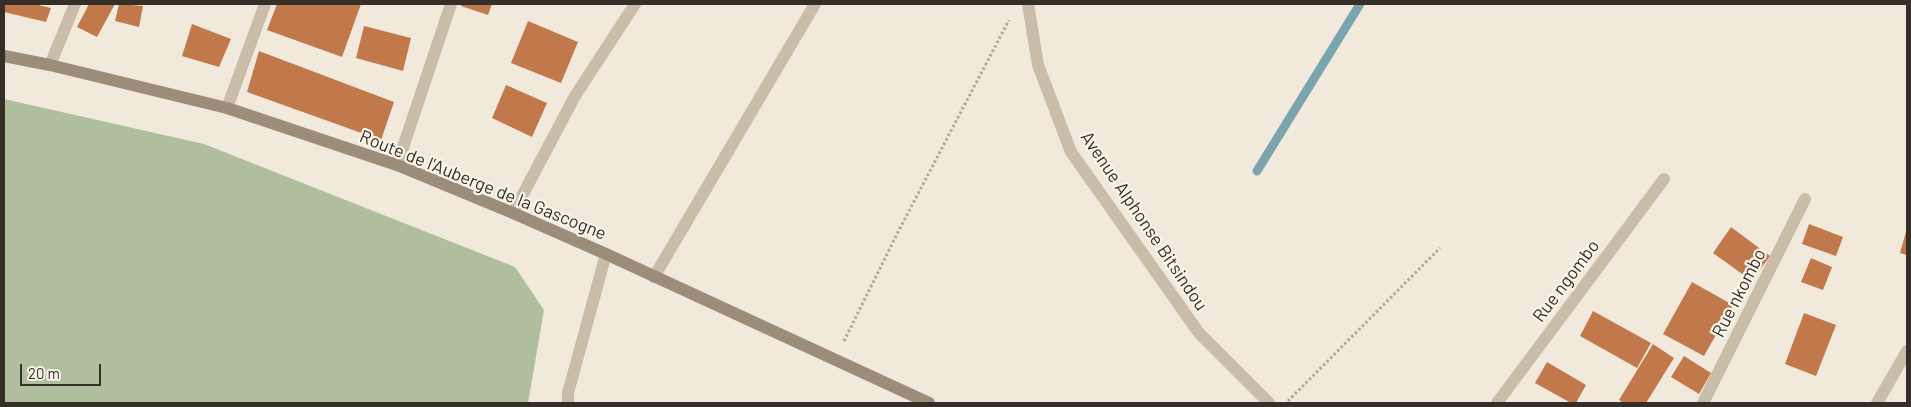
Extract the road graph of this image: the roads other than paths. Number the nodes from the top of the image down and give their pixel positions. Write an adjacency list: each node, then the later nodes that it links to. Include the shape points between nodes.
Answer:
1 (75, 4): 8 (street)
2 (265, 4): 9 (street)
3 (452, 4): 10 (street)
4 (634, 4): 13 (street, via 575,96)
5 (815, 4): 15 (street)
6 (1028, 4): 19 (street, Avenue Alphonse Bitsindou, via 1038,65 1071,152 1199,333)
7 (4, 56): 8 (street, Route de l'Auberge de la Gascogne)
8 (50, 65): 9 (street, Route de l'Auberge de la Gascogne)
9 (227, 108): 10 (street, Route de l'Auberge de la Gascogne)
10 (397, 165): 13 (street, Route de l'Auberge de la Gascogne)
11 (1664, 179): 20 (street, Rue ngombo)
12 (1805, 199): 21 (street, Rue nkombo)
13 (512, 213): 14 (street, Route de l'Auberge de la Gascogne)
14 (606, 254): 15 (street, Route de l'Auberge de la Gascogne); 17 (street)
15 (654, 277): 18 (street, Route de l'Auberge de la Gascogne)
16 (1907, 351): 22 (street)
17 (568, 403)
18 (929, 403)
19 (1269, 403)
20 (1497, 403)
21 (1703, 403)
22 (1877, 403)

